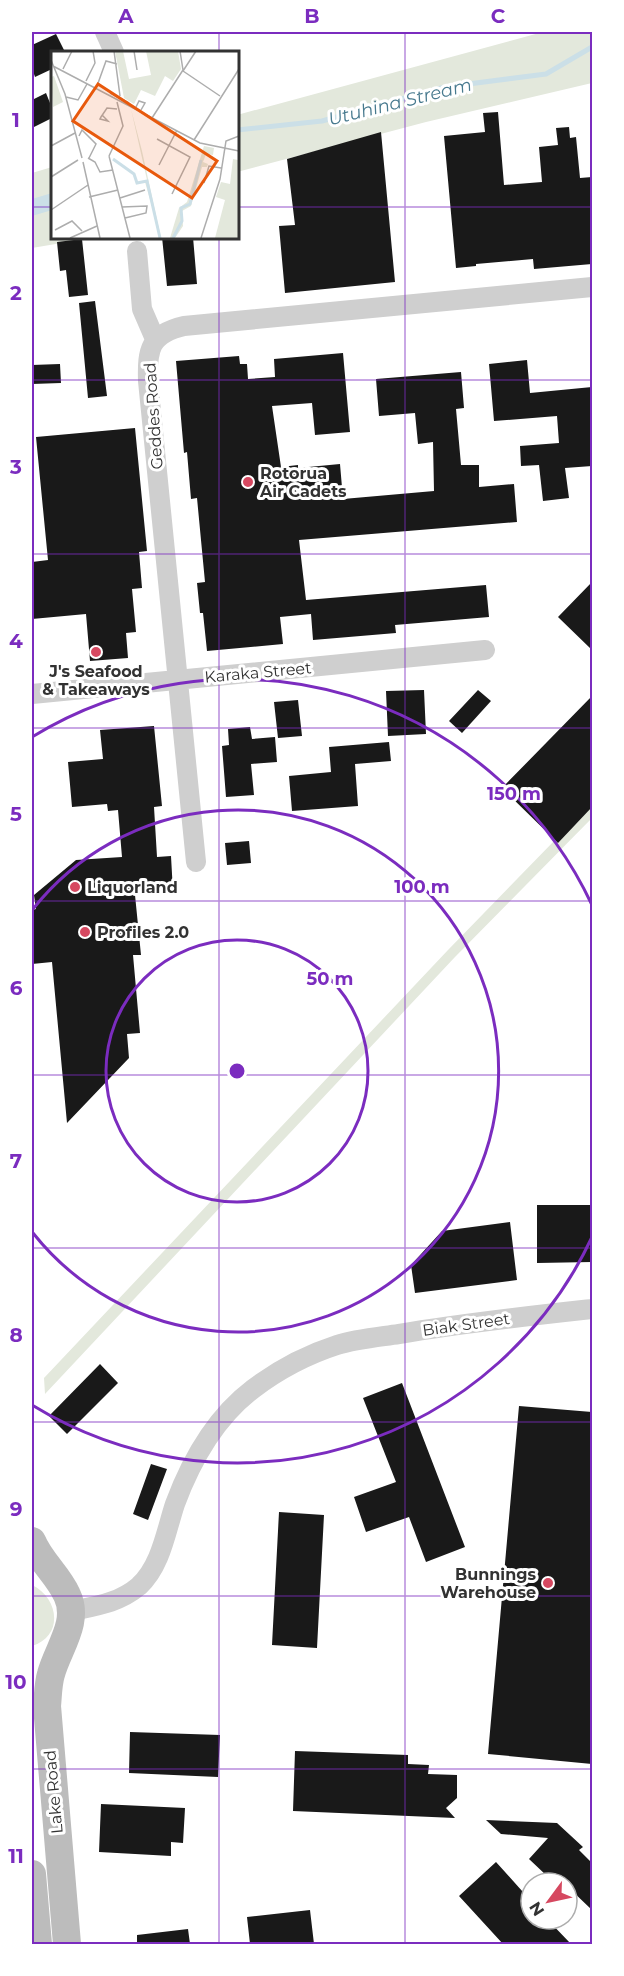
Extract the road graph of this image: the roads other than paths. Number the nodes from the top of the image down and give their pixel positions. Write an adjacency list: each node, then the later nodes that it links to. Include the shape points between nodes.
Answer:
1 (105, 32): 2 (street)
2 (114, 51)
3 (136, 251): 5 (street, via 141,309)
4 (592, 287): 5 (street, Geddes Road, via 184,326)
5 (155, 339): 7 (street, Geddes Road, via 148,360 148,381)
6 (485, 650): 7 (street, Karaka Street)
7 (178, 679): 8 (street, Karaka Street); 9 (street, Geddes Road)
8 (32, 694)
9 (196, 862)
10 (592, 1309): 13 (street, Biak Street, via 339,1344 280,1371 227,1413 212,1434 188,1473 157,1559 139,1586 105,1605)
11 (32, 1541): 13 (main road)
12 (32, 1572): 13 (main road)
13 (67, 1598): 14 (main road, Lake Road, via 70,1626)
14 (64, 1641): 15 (main road); 18 (main road, Lake Road, via 50,1676 46,1706)
15 (32, 1659)
16 (32, 1874): 17 (main road)
17 (38, 1944)
18 (67, 1944)

